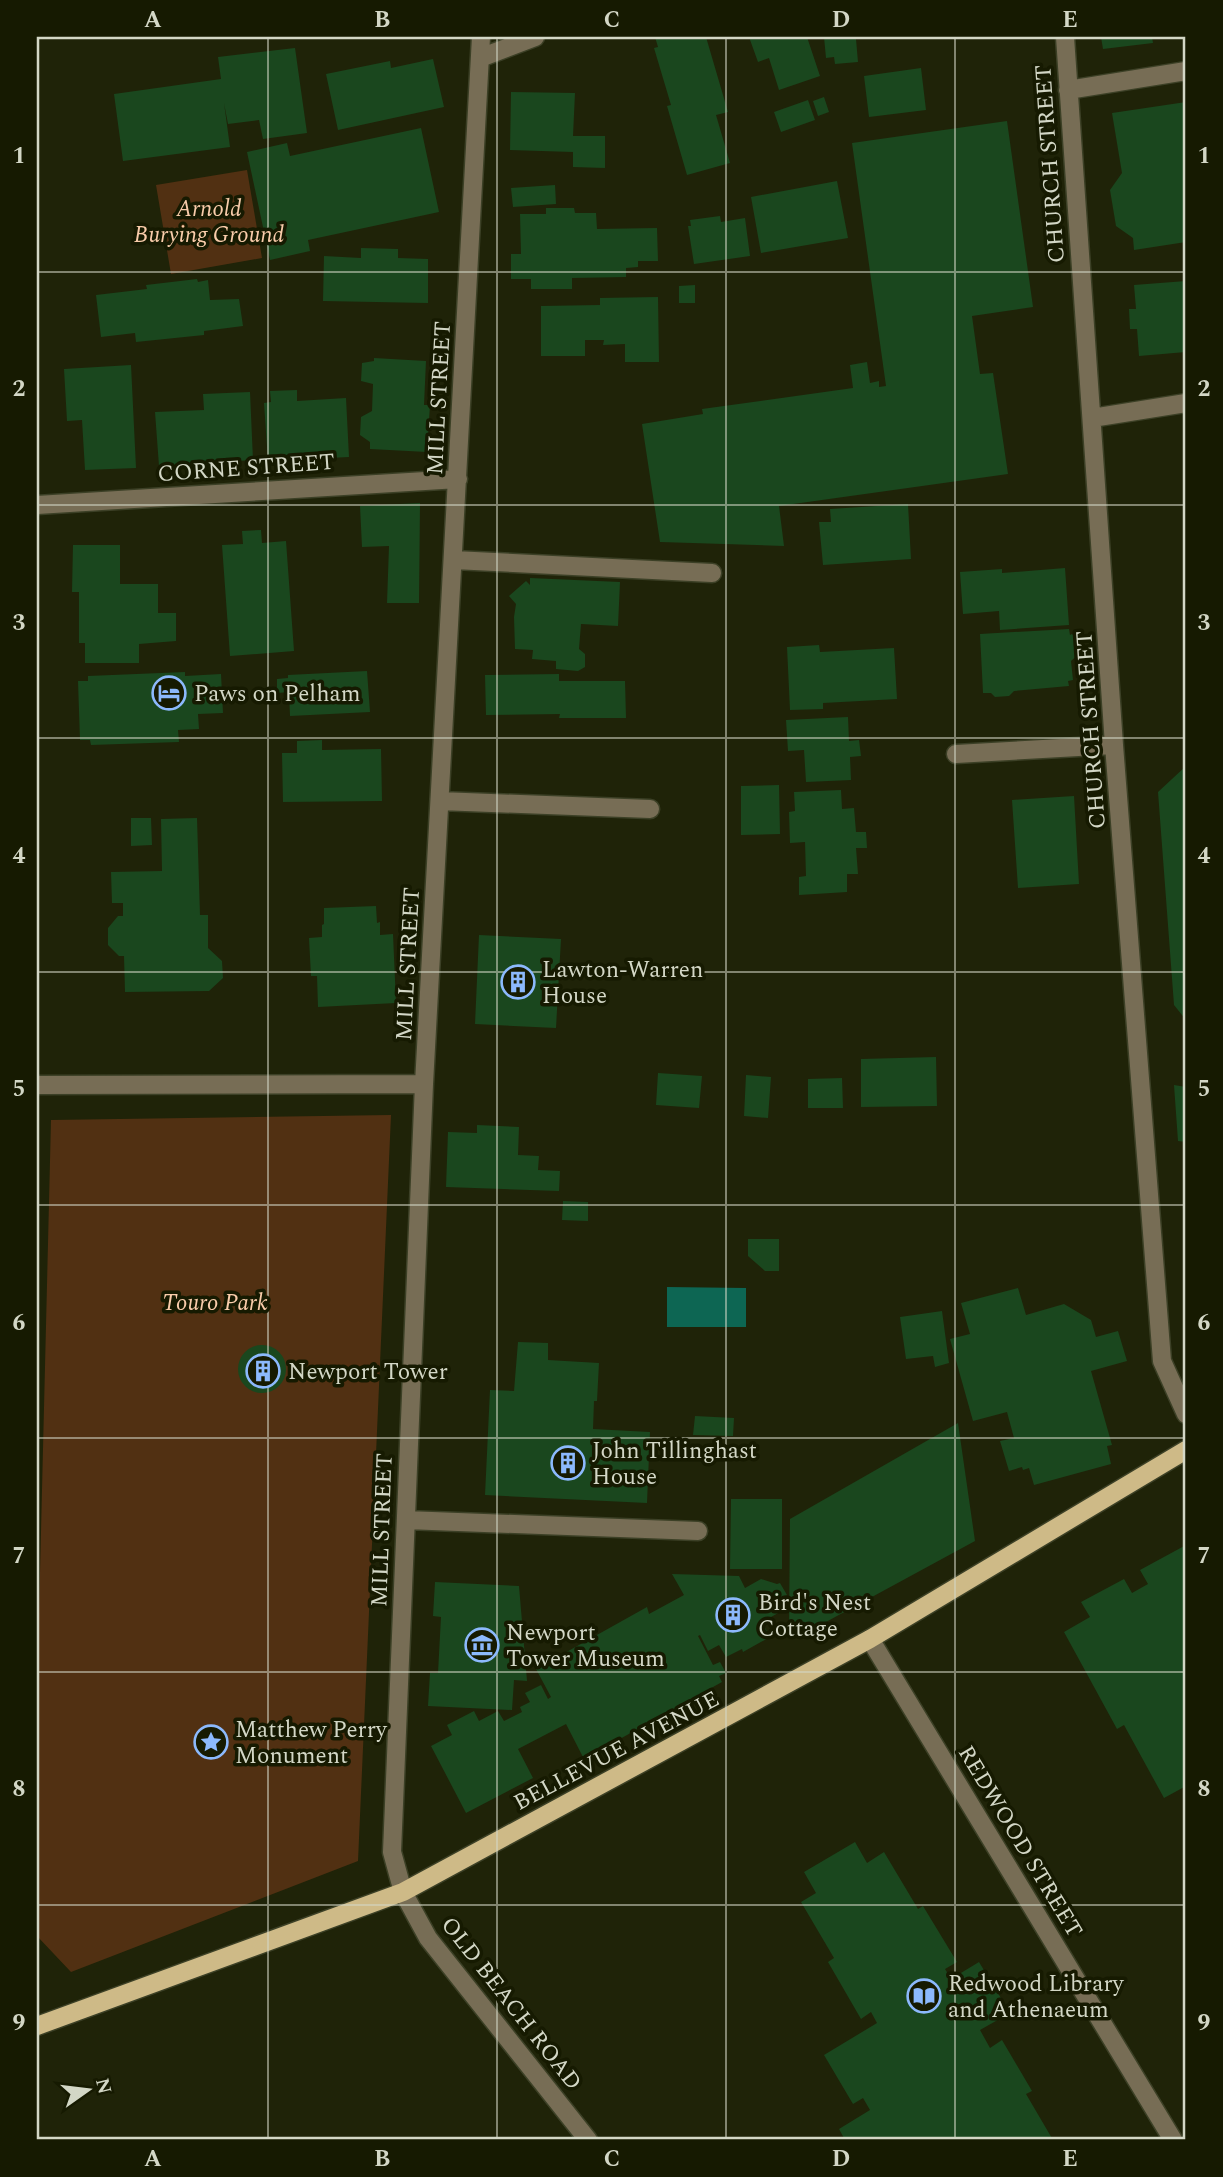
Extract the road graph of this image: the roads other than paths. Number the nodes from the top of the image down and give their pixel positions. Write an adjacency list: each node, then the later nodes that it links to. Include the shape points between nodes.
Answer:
1 (481, 37): 4 (street, MILL STREET)
2 (535, 37): 4 (street)
3 (1065, 37): 6 (street, CHURCH STREET)
4 (480, 58): 9 (street, MILL STREET)
5 (1186, 71): 6 (street)
6 (1068, 90): 8 (street, CHURCH STREET)
7 (1186, 403): 8 (street)
8 (1092, 418): 13 (street, CHURCH STREET)
9 (458, 479): 10 (street, CORNE STREET); 11 (street, MILL STREET)
10 (37, 505)
11 (454, 560): 12 (street); 15 (street, MILL STREET)
12 (712, 573)
13 (1114, 745): 14 (street); 19 (street, CHURCH STREET, via 1162,1361)
14 (956, 754)
15 (440, 801): 16 (street); 17 (street, MILL STREET)
16 (650, 809)
17 (424, 1084): 18 (street); 21 (street, MILL STREET)
18 (37, 1085)
19 (1186, 1414)
20 (1186, 1450): 23 (main road, BELLEVUE AVENUE)
21 (406, 1520): 22 (street); 24 (street, MILL STREET, via 392,1852)
22 (698, 1531)
23 (870, 1639): 24 (main road, BELLEVUE AVENUE); 27 (street, REDWOOD STREET)
24 (403, 1892): 25 (main road, BELLEVUE AVENUE); 26 (street, OLD BEACH ROAD, via 428,1938)
25 (37, 2026)
26 (588, 2140)
27 (1173, 2140)

